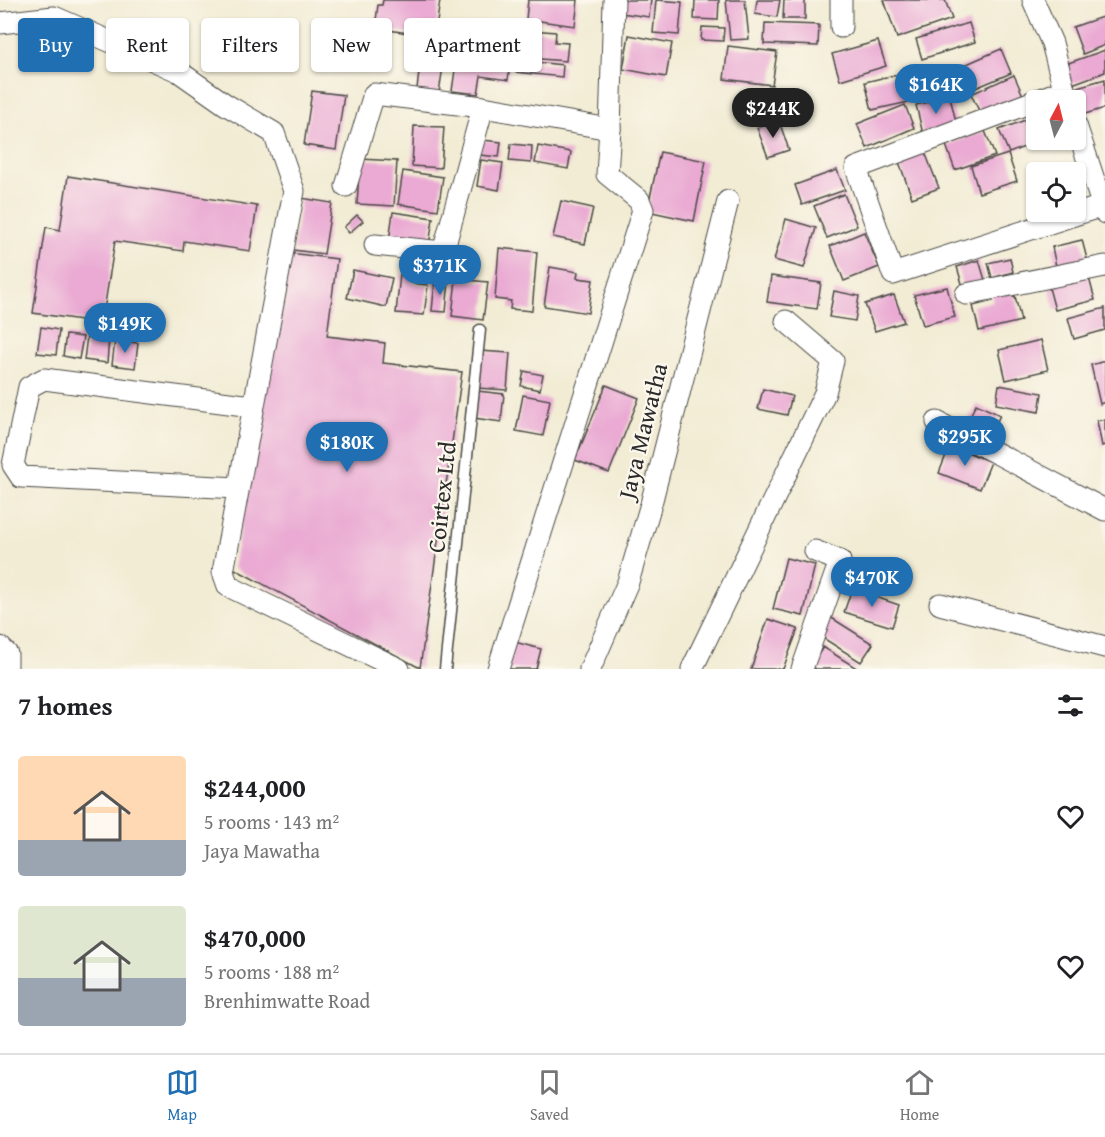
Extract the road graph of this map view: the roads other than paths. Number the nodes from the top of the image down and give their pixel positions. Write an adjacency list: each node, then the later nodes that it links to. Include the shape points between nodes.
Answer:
1 (614, 0): 9 (street)
2 (841, 0): 5 (street)
3 (1033, 0): 6 (street, via 1052,42)
4 (0, 23): 19 (street, via 54,17 178,71 274,134 294,191)
5 (841, 27)
6 (1065, 90)
7 (483, 107): 9 (street); 11 (street, via 374,94); 14 (street, via 443,252)
8 (1026, 109): 13 (street, via 856,168 893,274)
9 (610, 129): 30 (street, via 607,174 639,200 643,210)
10 (1084, 150): 13 (street)
11 (346, 186)
12 (728, 201): 31 (street, Jaya Mawatha, via 651,504 628,582)
13 (1104, 209)
14 (375, 245)
15 (1105, 266): 16 (street)
16 (966, 294)
17 (786, 321): 32 (street, via 833,361 825,393)
18 (480, 330): 29 (lane, Coirtex Ltd)
19 (252, 406): 21 (street); 21 (street, via 44,379 29,387 13,465 21,477)
20 (937, 422): 22 (street)
21 (238, 488): 28 (street, via 223,572 228,586)
22 (1105, 510)
23 (815, 551): 33 (street, via 840,561)
24 (940, 604): 26 (street)
25 (0, 647): 27 (street, via 7,654)
26 (1105, 647)
27 (7, 669)
28 (399, 669)
29 (445, 669)
30 (498, 669)
31 (590, 669)
32 (692, 669)
33 (802, 669)

